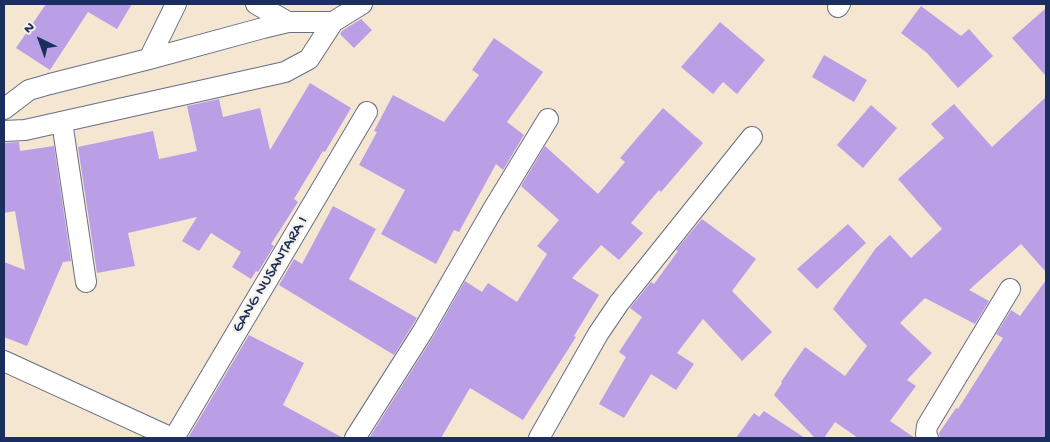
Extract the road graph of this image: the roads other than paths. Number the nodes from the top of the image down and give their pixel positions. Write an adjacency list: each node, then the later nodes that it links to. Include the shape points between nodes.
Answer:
1 (176, 4): 6 (street)
2 (256, 4): 4 (street)
3 (362, 4): 5 (street)
4 (288, 22): 5 (street); 6 (street)
5 (333, 22): 10 (street, via 309,58 285,72)
6 (149, 59): 7 (street, via 29,90)
7 (4, 109)
8 (367, 112): 16 (street, GANG NUSANTARA I)
9 (548, 119): 17 (street, via 423,331)
10 (62, 122): 11 (street); 13 (street)
11 (4, 132)
12 (752, 137): 18 (street, via 619,303)
13 (86, 282)
14 (1010, 289): 19 (street, via 927,426)
15 (4, 361): 16 (street)
16 (173, 438)
17 (355, 438)
18 (539, 438)
19 (928, 438)

